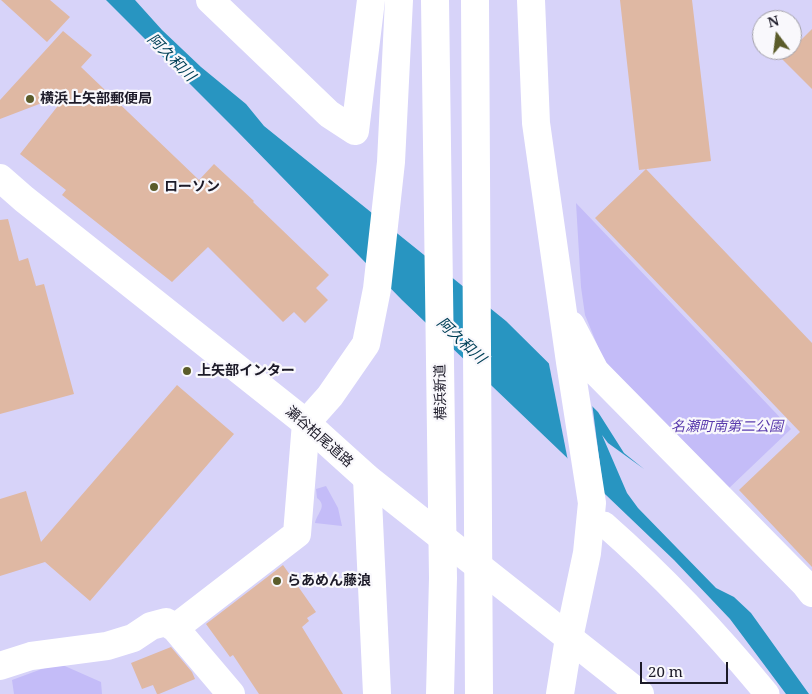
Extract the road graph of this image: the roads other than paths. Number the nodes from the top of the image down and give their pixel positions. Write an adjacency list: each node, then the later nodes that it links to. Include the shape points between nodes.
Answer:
1 (210, 0): 2 (main road, via 329,114 355,131)
2 (371, 0)
3 (400, 0): 9 (main road, via 391,162 377,289 366,344 330,396)
4 (435, 0): 18 (main road, 横浜新道, via 443,578)
5 (475, 0): 19 (main road)
6 (531, 0): 8 (main road, via 536,123)
7 (0, 178): 9 (main road, 瀬谷柏尾道路)
8 (563, 310): 11 (main road); 12 (main road, via 595,371)
9 (306, 423): 10 (main road, 瀬谷柏尾道路); 13 (main road, via 297,534)
10 (367, 478): 14 (main road, 瀬谷柏尾道路); 17 (main road)
11 (598, 513): 14 (main road); 22 (street, via 740,660)
12 (812, 593)
13 (175, 628): 15 (main road, via 166,622 107,646 31,656); 16 (main road)
14 (569, 638): 20 (main road); 21 (main road, 瀬谷柏尾道路)
15 (0, 666)
16 (230, 694)
17 (377, 694)
18 (440, 694)
19 (479, 694)
20 (560, 694)
21 (640, 694)
22 (767, 694)

